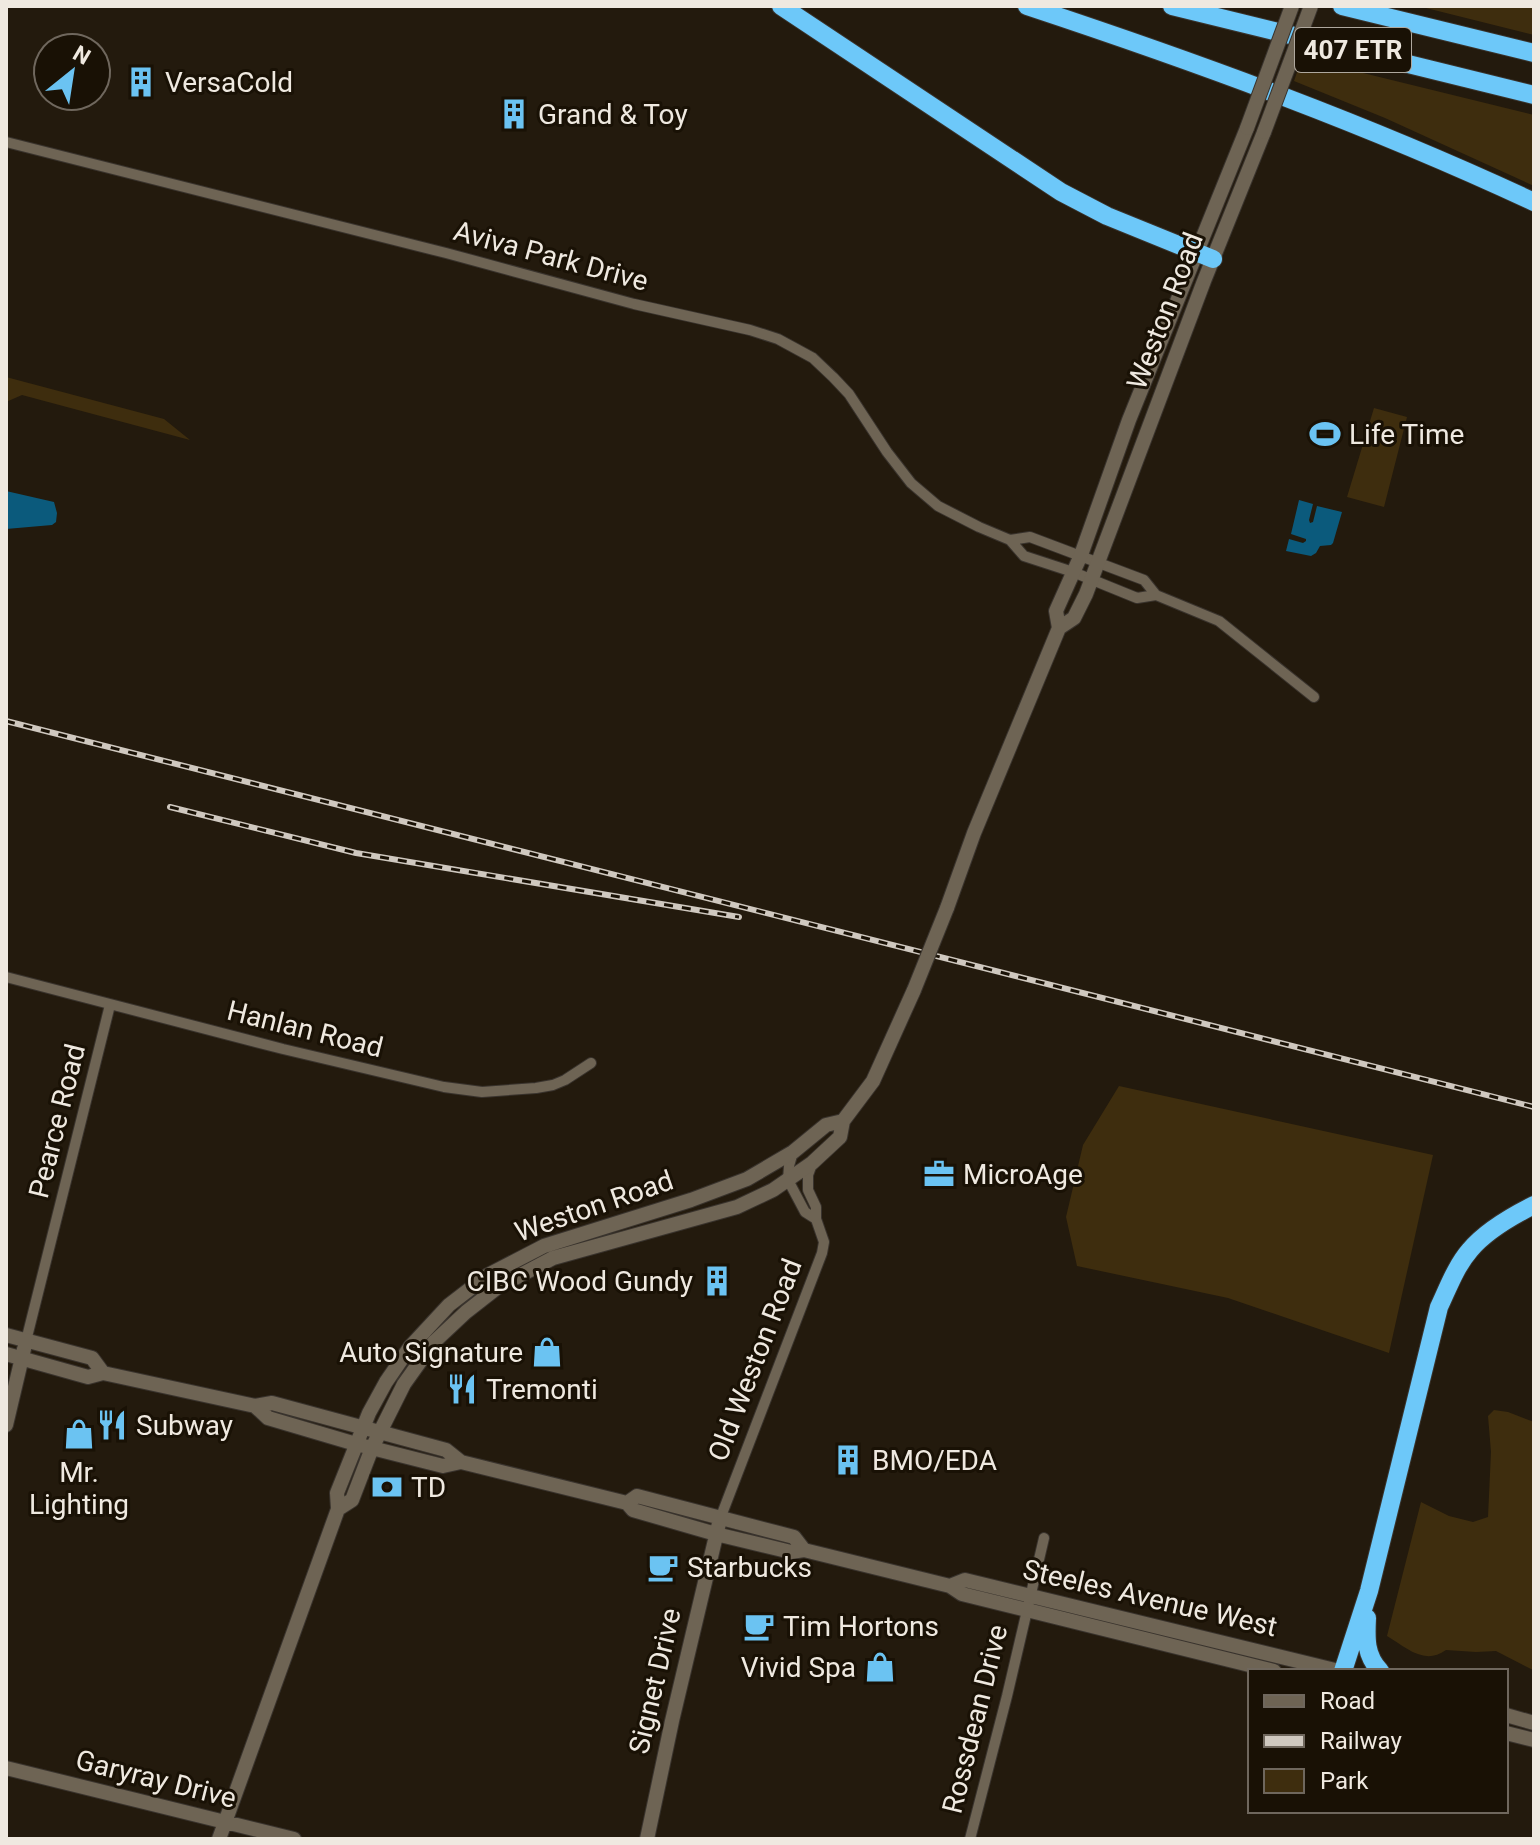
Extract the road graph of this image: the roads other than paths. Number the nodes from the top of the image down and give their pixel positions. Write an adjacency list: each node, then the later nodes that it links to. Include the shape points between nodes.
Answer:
1 (781, 6): 13 (highway, via 1052,187)
2 (1027, 6): 10 (highway, via 1251,83)
3 (1172, 6): 8 (highway, 407 ETR)
4 (1292, 6): 13 (main road, Weston Road, bridge)
5 (1311, 6): 13 (main road, Weston Road, bridge, via 1264,132)
6 (1342, 6): 7 (highway, 407 ETR)
7 (1534, 53)
8 (1534, 95)
9 (6, 142): 14 (street, Aviva Park Drive, via 778,339 813,358 849,394 911,483 938,506)
10 (1423, 152): 11 (highway); 12 (highway)
11 (1534, 202)
12 (1534, 215)
13 (1205, 256): 15 (main road, Weston Road, via 1129,420); 16 (main road, Weston Road)
14 (1010, 540): 15 (street, Aviva Park Drive, via 1030,537); 17 (street, Aviva Park Drive, via 1024,556)
15 (1081, 555): 16 (street, Aviva Park Drive); 17 (main road, Weston Road)
16 (1099, 562): 18 (main road, Weston Road); 19 (street, Aviva Park Drive, via 1144,580)
17 (1073, 572): 18 (street, Aviva Park Drive); 20 (main road, Weston Road, via 1056,611)
18 (1091, 580): 19 (street, Aviva Park Drive, via 1137,598); 20 (main road, Weston Road, via 1074,618)
19 (1156, 595): 21 (street, via 1219,621)
20 (1059, 628): 25 (main road, Weston Road, bridge, via 914,990 873,1081)
21 (1314, 697)
22 (6, 977): 23 (street, Hanlan Road)
23 (110, 1005): 24 (street, Hanlan Road, via 331,1061 482,1092 553,1085); 32 (street, Pearce Road)
24 (591, 1063)
25 (843, 1121): 26 (main road, Weston Road, via 826,1125); 27 (main road, Weston Road, via 840,1137)
26 (793, 1152): 28 (street); 38 (main road, Weston Road, via 747,1179 544,1246 488,1275 449,1305 410,1347)
27 (812, 1163): 28 (main road, Weston Road); 30 (street, Old Weston Road, via 808,1190)
28 (788, 1180): 30 (street, via 805,1212); 39 (main road, Weston Road, via 737,1207 553,1258 498,1287 434,1342)
29 (1534, 1205): 49 (highway, via 1471,1248 1439,1307)
30 (816, 1219): 45 (street, Old Weston Road, via 822,1253)
31 (6, 1335): 32 (main road, Steeles Avenue West)
32 (26, 1341): 34 (main road); 35 (main road, Steeles Avenue West, via 92,1358)
33 (6, 1354): 34 (main road, Steeles Avenue West)
34 (22, 1359): 35 (main road, Steeles Avenue West, via 88,1377); 37 (main road)
35 (103, 1373): 36 (main road, Steeles Avenue West)
36 (255, 1406): 38 (main road, Steeles Avenue West, via 272,1403); 40 (main road, Steeles Avenue West, via 268,1418)
37 (6, 1425)
38 (363, 1428): 39 (main road, Steeles Avenue West); 40 (main road, Weston Road)
39 (379, 1433): 41 (main road, Weston Road); 42 (main road, Steeles Avenue West, via 446,1450)
40 (356, 1444): 41 (main road, Steeles Avenue West); 44 (main road, Weston Road, via 337,1493)
41 (372, 1448): 42 (main road, Steeles Avenue West, via 443,1466); 44 (main road, Weston Road, via 352,1500)
42 (461, 1462): 43 (main road, Steeles Avenue West)
43 (627, 1503): 45 (main road, Steeles Avenue West, via 637,1496); 46 (main road, Steeles Avenue West, via 633,1510)
44 (338, 1509): 60 (main road, Weston Road)
45 (720, 1519): 46 (main road, Signet Drive); 48 (main road, Steeles Avenue West, via 794,1537)
46 (716, 1534): 48 (main road, Steeles Avenue West, via 791,1552); 63 (main road, Signet Drive)
47 (1044, 1538): 50 (street, Rossdean Drive)
48 (804, 1550): 50 (main road, Steeles Avenue West, via 950,1586 962,1594)
49 (1369, 1591): 53 (highway); 54 (highway, via 1366,1643)
50 (1028, 1603): 51 (main road, Steeles Avenue West); 52 (main road, Steeles Avenue West, via 1211,1638); 64 (street, Rossdean Drive)
51 (1267, 1669)
52 (1333, 1669)
53 (1342, 1669)
54 (1378, 1669)
55 (1508, 1716): 56 (main road)
56 (1534, 1723)
57 (1508, 1734): 58 (main road)
58 (1534, 1740)
59 (6, 1768): 60 (main road, Garyray Drive)
60 (226, 1823): 61 (main road, Weston Road); 62 (main road, Garyray Drive)
61 (219, 1839)
62 (294, 1839)
63 (647, 1839)
64 (970, 1839)

